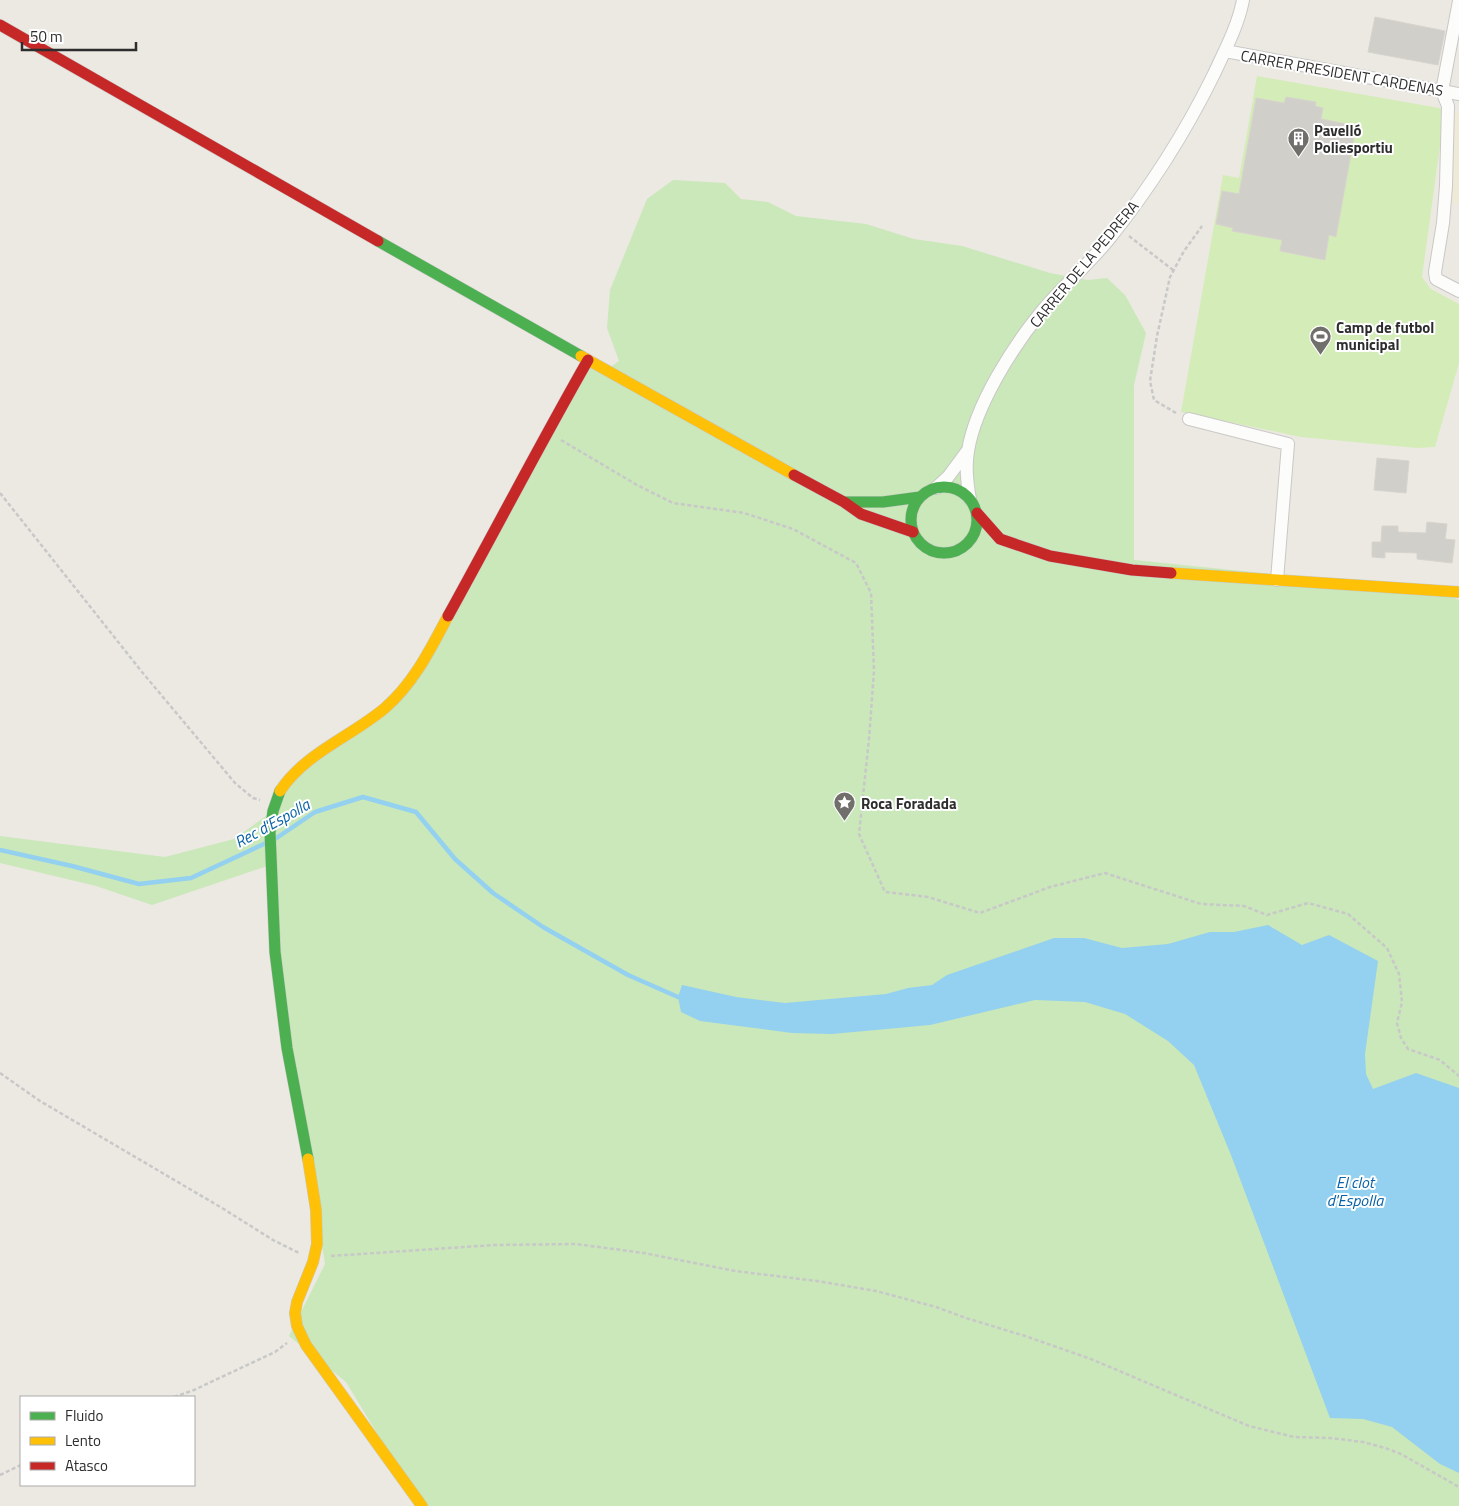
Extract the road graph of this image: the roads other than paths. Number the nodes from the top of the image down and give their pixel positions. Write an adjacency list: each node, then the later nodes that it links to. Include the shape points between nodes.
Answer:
1 (1243, 0): 4 (street, CARRER DE LA PEDRERA)
2 (1459, 1): 5 (street)
3 (0, 24): 8 (main road)
4 (1225, 51): 5 (street, CARRER PRESIDENT CARDENAS); 10 (street, CARRER DE LA PEDRERA, via 1193,116 1146,190 1118,228 1042,311 1020,342 986,399)
5 (1442, 91): 6 (street, CARRER PRESIDENT CARDENAS); 7 (street, via 1448,106 1446,186 1435,272 1436,279)
6 (1459, 94)
7 (1459, 291)
8 (588, 360): 14 (main road); 21 (main road, via 410,681 380,712 301,767 280,789 274,802 271,850 275,956 317,1230 314,1254 295,1311 296,1320 306,1345)
9 (1189, 419): 19 (street, via 1288,444)
10 (968, 450): 11 (street, CARRER DE LA PEDRERA); 13 (street, CARRER DE LA PEDRERA, via 966,476)
11 (936, 488): 12 (main road); 13 (main road, via 955,488)
12 (920, 497): 14 (main road, via 867,504); 16 (main road, via 911,514)
13 (970, 499): 15 (main road)
14 (844, 502): 16 (main road, via 861,514)
15 (977, 513): 17 (main road); 18 (main road, via 976,532)
16 (913, 532): 18 (main road, via 924,547 935,552 954,552)
17 (991, 541): 18 (main road); 19 (main road, via 1050,556 1132,570)
18 (964, 547)
19 (1277, 580): 20 (main road)
20 (1459, 592)
21 (422, 1506)

